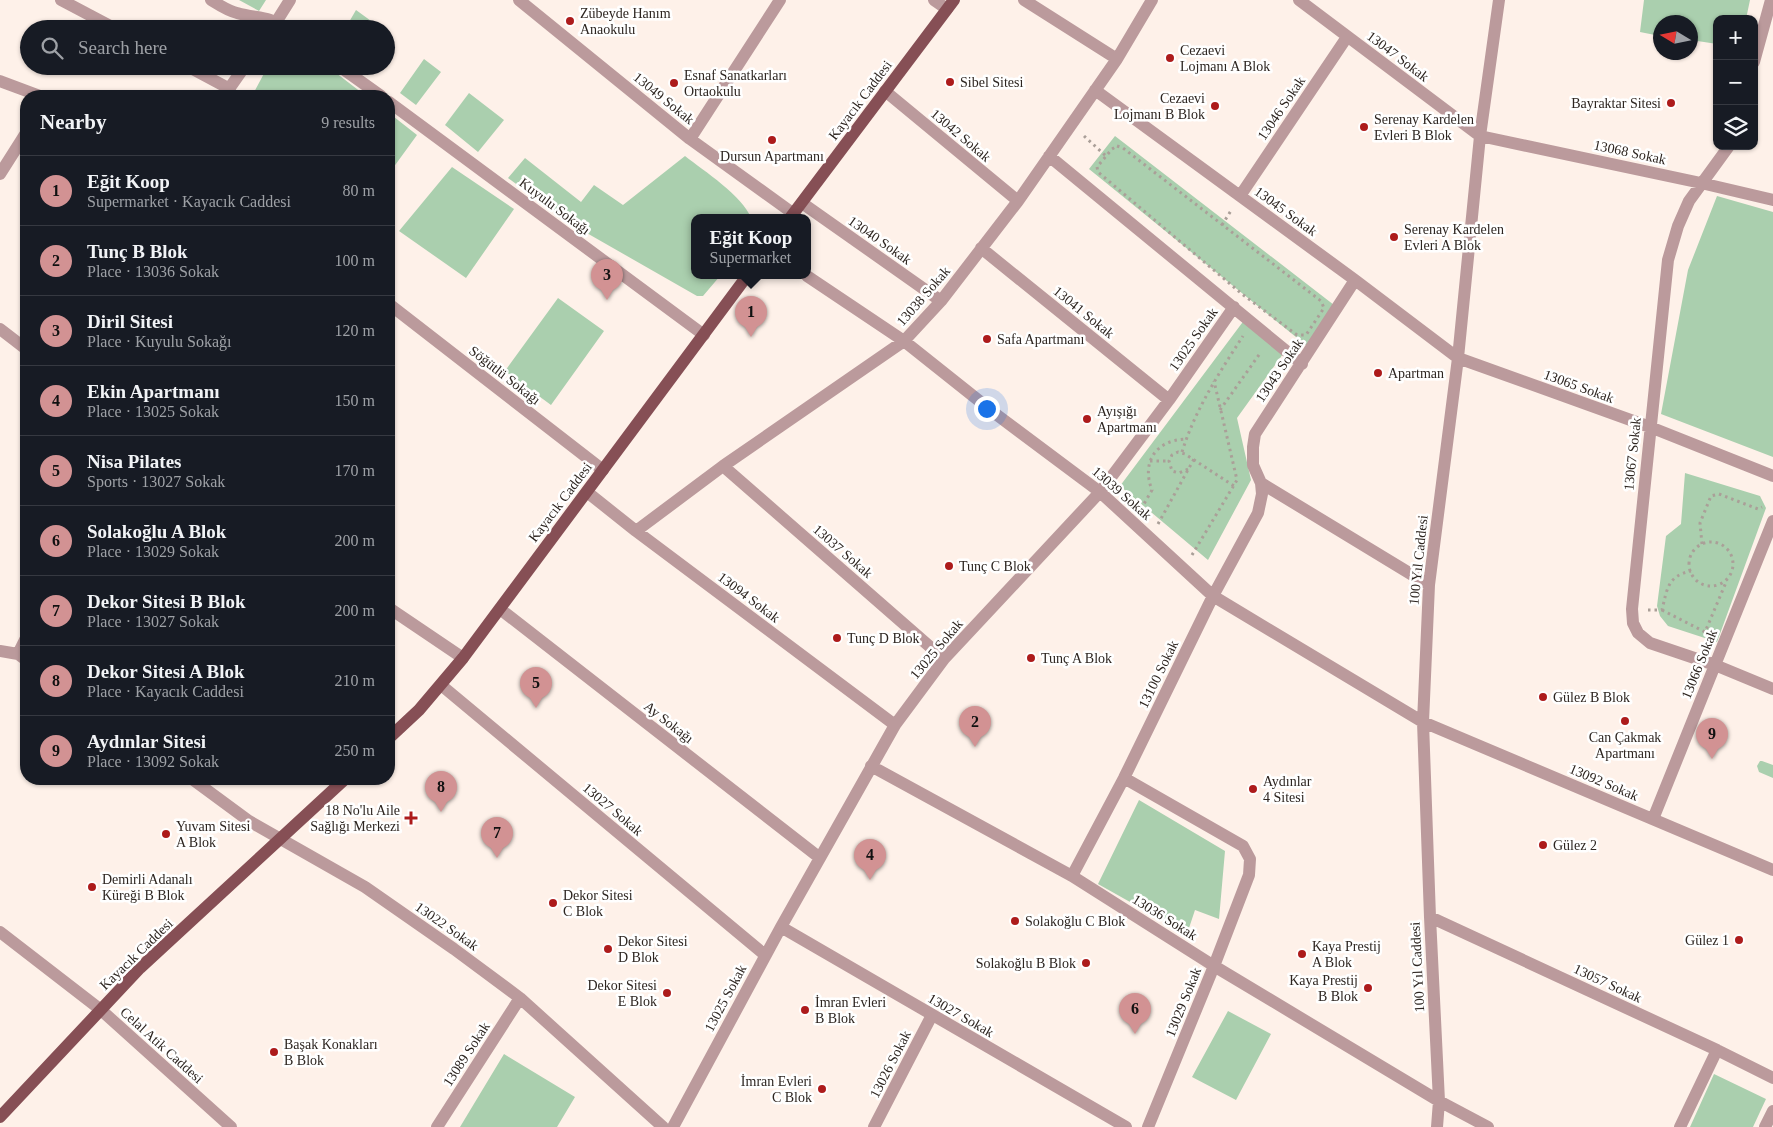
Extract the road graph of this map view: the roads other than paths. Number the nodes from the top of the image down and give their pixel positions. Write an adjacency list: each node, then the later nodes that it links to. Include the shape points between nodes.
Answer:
1 (61, 0): 13 (street)
2 (211, 0): 14 (street, via 237,13)
3 (290, 0): 15 (street)
4 (519, 0): 31 (street, 13049 Sokak)
5 (780, 0): 31 (street)
6 (934, 0): 12 (street)
7 (1024, 0): 17 (street)
8 (1152, 0): 17 (street, 13038 Sokak)
9 (1299, 0): 16 (street, 13047 Sokak)
10 (1499, 0): 30 (street, 100 Yıl Caddesi)
11 (1770, 0): 18 (street)
12 (950, 4): 28 (main road, Kayacık Caddesi)
13 (99, 20)
14 (268, 20)
15 (282, 20)
16 (1347, 36): 30 (street, 13047 Sokak); 37 (street, 13046 Sokak)
17 (1117, 59): 27 (street, 13038 Sokak)
18 (1755, 60)
19 (201, 75): 24 (street)
20 (239, 75): 25 (street)
21 (352, 75): 26 (street)
22 (0, 81): 23 (street)
23 (24, 90)
24 (224, 90)
25 (228, 90)
26 (373, 90)
27 (1095, 90): 34 (street, 13038 Sokak); 37 (street, 13045 Sokak)
28 (885, 92): 39 (street, 13042 Sokak); 40 (main road, Kayacık Caddesi)
29 (395, 106): 51 (street, Kuyulu Sokağı)
30 (1480, 136): 36 (street, 13068 Sokak); 54 (street, 100 Yıl Caddesi)
31 (690, 139): 41 (street, 13049 Sokak)
32 (20, 142): 35 (street)
33 (1726, 150): 36 (street, 13067 Sokak)
34 (1048, 156): 39 (street, 13038 Sokak); 48 (street)
35 (0, 174)
36 (1701, 183): 38 (street, 13068 Sokak); 57 (street, 13067 Sokak, via 1678,226 1668,260)
37 (1240, 196): 46 (street, 13045 Sokak)
38 (1773, 200)
39 (1018, 201): 43 (street, 13038 Sokak)
40 (802, 202): 42 (main road, Kayacık Caddesi); 47 (street, 13040 Sokak)
41 (789, 214)
42 (793, 214)
43 (981, 248): 47 (street, 13038 Sokak); 56 (street, 13041 Sokak)
44 (745, 279): 51 (main road, Kayacık Caddesi)
45 (811, 279): 52 (street, 13039 Sokak)
46 (1355, 280): 54 (street, 13045 Sokak); 55 (street, 13043 Sokak)
47 (941, 301): 52 (street, 13038 Sokak)
48 (1234, 307): 55 (street, 13025 Sokak); 56 (street, 13025 Sokak)
49 (395, 309): 59 (street, Söğütlü Sokağı)
50 (0, 328): 53 (street)
51 (704, 335): 59 (main road, Kayacık Caddesi)
52 (904, 341): 58 (street, 13038 Sokak); 63 (street, 13039 Sokak)
53 (20, 343)
54 (1458, 358): 57 (street, 13065 Sokak); 66 (street, 100 Yıl Caddesi)
55 (1302, 364): 61 (street, 13043 Sokak, via 1255,434 1253,465)
56 (1169, 400): 63 (street, 13025 Sokak)
57 (1650, 427): 60 (street, 13065 Sokak); 74 (street, 13067 Sokak, via 1633,623 1638,634 1650,643)
58 (723, 466): 65 (street, 13038 Sokak); 73 (street, 13037 Sokak)
59 (603, 470): 62 (main road, Kayacık Caddesi)
60 (1773, 476)
61 (1262, 483): 66 (street); 67 (street, 13100 Sokak, via 1258,513)
62 (586, 492): 65 (street, 13094 Sokak); 68 (main road, Kayacık Caddesi)
63 (1100, 492): 67 (street, 13039 Sokak); 73 (street, 13025 Sokak)
64 (1773, 521): 74 (street, 13066 Sokak)
65 (636, 531): 78 (street, 13094 Sokak)
66 (1429, 585): 77 (street, 100 Yıl Caddesi)
67 (1213, 596): 77 (street, 13039 Sokak); 81 (street, 13100 Sokak)
68 (500, 609): 72 (main road, Kayacık Caddesi); 86 (street, Ay Sokağı)
69 (395, 612): 72 (street)
70 (0, 651): 71 (street)
71 (20, 656)
72 (463, 658): 75 (main road, Kayacık Caddesi)
73 (944, 659): 78 (street, 13025 Sokak)
74 (1715, 665): 76 (street, 13067 Sokak); 84 (street, 13066 Sokak)
75 (441, 685): 79 (main road, Kayacık Caddesi); 92 (street, 13027 Sokak)
76 (1773, 689)
77 (1423, 722): 84 (street, 13092 Sokak); 89 (street, 100 Yıl Caddesi)
78 (895, 725): 80 (street, 13025 Sokak)
79 (395, 732)
80 (871, 766): 86 (street, 13025 Sokak); 88 (street, 13036 Sokak)
81 (1124, 778): 88 (street, 13100 Sokak); 93 (street, 13029 Sokak, via 1243,846 1250,859 1249,875)
82 (200, 785): 85 (street, 13022 Sokak, via 249,821)
83 (338, 785): 85 (main road, Kayacık Caddesi)
84 (1653, 819): 87 (street, 13092 Sokak)
85 (280, 838): 94 (street, 13022 Sokak, via 365,887); 95 (main road, Kayacık Caddesi, via 140,968)
86 (820, 858): 90 (street, 13025 Sokak)
87 (1773, 870)
88 (1072, 876): 93 (street, 13036 Sokak)
89 (1430, 917): 97 (street, 13057 Sokak); 99 (street, 100 Yıl Caddesi)
90 (781, 926): 92 (street, 13025 Sokak); 96 (street, 13027 Sokak)
91 (0, 932): 95 (street, Celal Atik Caddesi)
92 (766, 955): 105 (street, 13025 Sokak)
93 (1214, 966): 99 (street, 13036 Sokak); 108 (street, 13029 Sokak)
94 (520, 998): 103 (street, 13089 Sokak); 104 (street, 13022 Sokak)
95 (101, 1010): 101 (main road, Kayacık Caddesi); 102 (street, Celal Atik Caddesi)
96 (932, 1015): 106 (street, 13026 Sokak); 107 (street, 13027 Sokak)
97 (1717, 1050): 98 (street, 13057 Sokak); 111 (street)
98 (1773, 1078)
99 (1439, 1101): 109 (street, 100 Yıl Caddesi); 110 (street, 13036 Sokak)
100 (1773, 1111): 112 (street)
101 (0, 1117)
102 (232, 1127)
103 (437, 1127)
104 (664, 1127)
105 (673, 1127)
106 (874, 1127)
107 (1126, 1127)
108 (1148, 1127)
109 (1438, 1127)
110 (1488, 1127)
111 (1680, 1127)
112 (1765, 1127)

